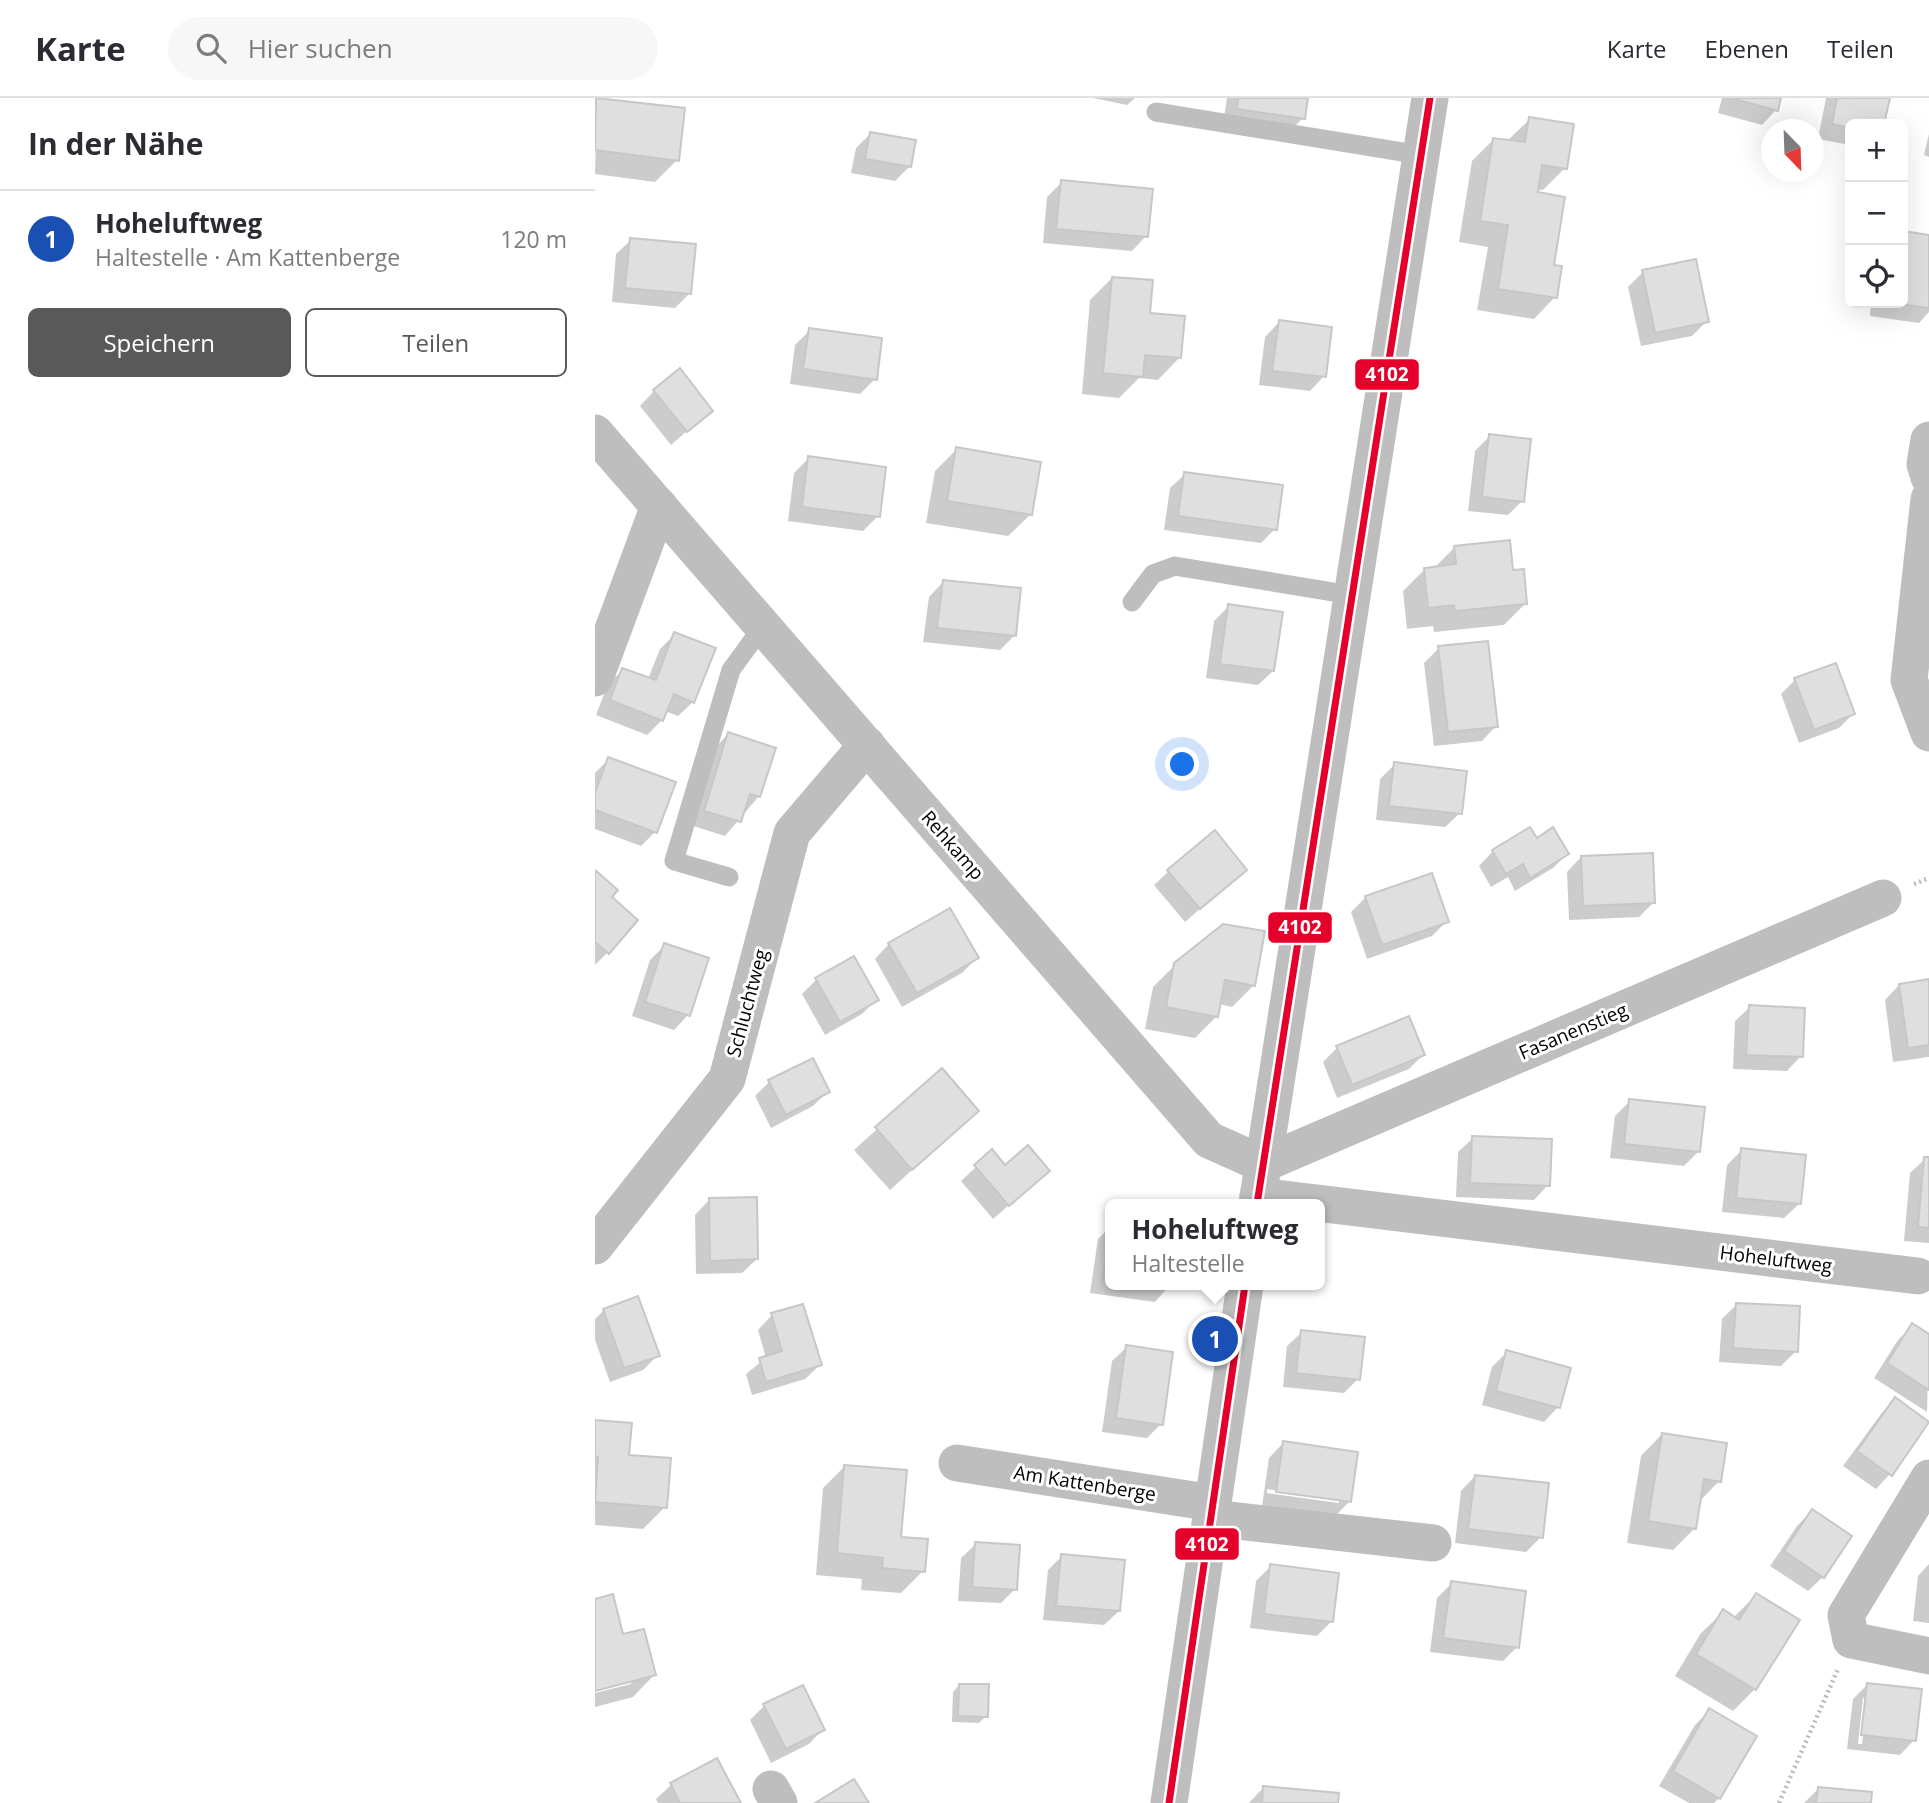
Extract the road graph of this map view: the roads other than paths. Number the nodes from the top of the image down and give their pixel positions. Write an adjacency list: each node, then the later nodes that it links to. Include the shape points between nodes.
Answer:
1 (1430, 98): 3 (street)
2 (1156, 112): 3 (lane)
3 (1421, 155): 9 (street)
4 (595, 433): 8 (street, Rehkamp)
5 (1929, 440): 6 (street, via 1925,464)
6 (1929, 478)
7 (1929, 499): 13 (street, via 1909,680)
8 (659, 506): 11 (street, Rehkamp); 12 (street)
9 (1352, 595): 10 (lane, via 1175,566 1153,574); 17 (street)
10 (1132, 602)
11 (764, 626): 14 (street, Rehkamp); 15 (lane, via 731,670 674,861)
12 (595, 678)
13 (1929, 733)
14 (867, 746): 17 (street, Rehkamp, via 1209,1140); 18 (street, Schluchtweg, via 792,833 727,1079)
15 (729, 877)
16 (1883, 898): 17 (street, Fasanenstieg)
17 (1259, 1188): 19 (street, Hoheluftweg)
18 (595, 1246)
19 (1918, 1276)
20 (1244, 1290): 23 (street)
21 (957, 1463): 23 (street, Am Kattenberge)
22 (1929, 1478): 25 (street, via 1846,1615 1851,1640)
23 (1212, 1511): 24 (street, Am Kattenberge); 26 (street)
24 (1433, 1543)
25 (1929, 1656)
26 (1169, 1803)

